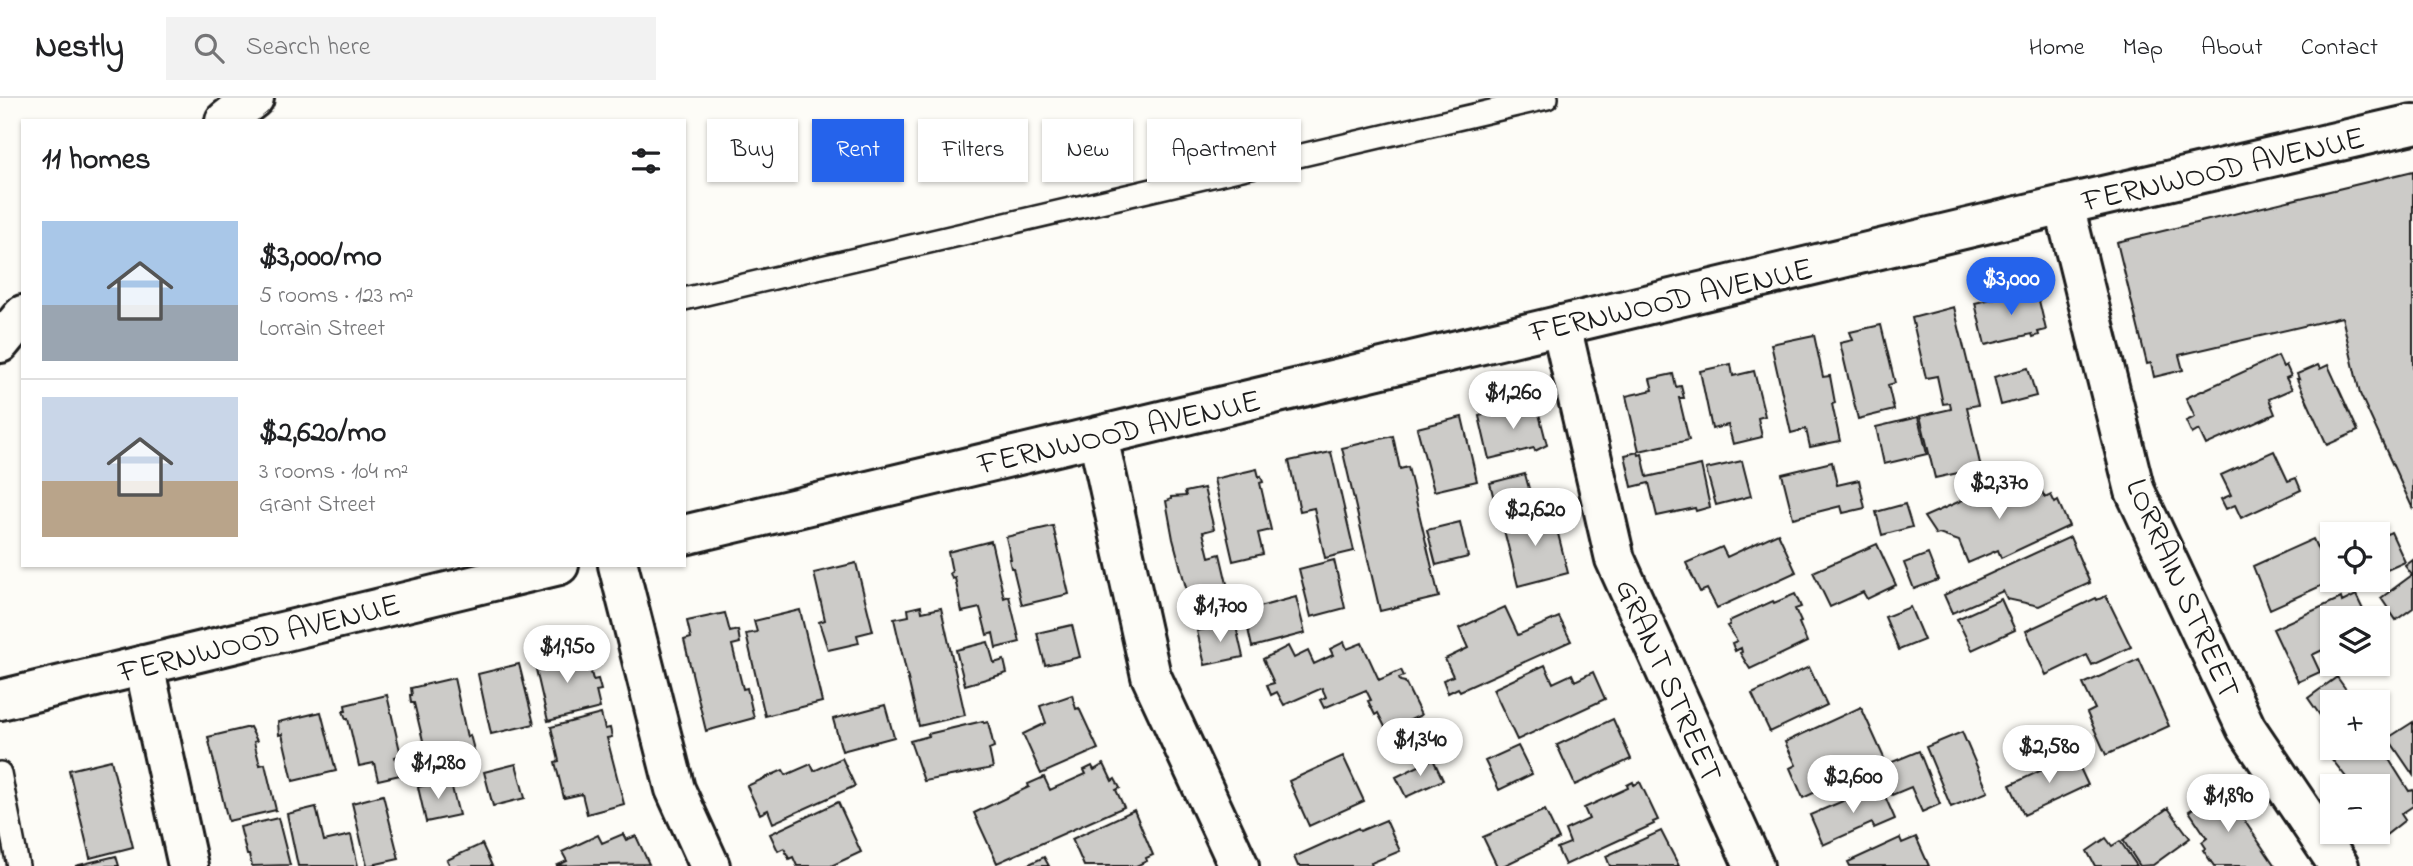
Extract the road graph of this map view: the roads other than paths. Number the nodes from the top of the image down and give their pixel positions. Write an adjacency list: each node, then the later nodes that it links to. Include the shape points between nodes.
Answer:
1 (254, 98): 3 (street)
2 (1547, 98): 6 (lane)
3 (228, 119)
4 (2413, 124): 5 (street, FERNWOOD AVENUE)
5 (2064, 205): 8 (street, FERNWOOD AVENUE); 22 (street, LORRAIN STREET, via 2135,491 2246,728)
6 (686, 299)
7 (21, 317): 9 (street)
8 (1561, 326): 10 (street, FERNWOOD AVENUE); 21 (street, GRANT STREET, via 1615,559)
9 (0, 343)
10 (1098, 437): 11 (street, FERNWOOD AVENUE); 20 (street, via 1151,676)
11 (686, 535)
12 (551, 567): 14 (street, FERNWOOD AVENUE)
13 (619, 567): 19 (street, via 675,789)
14 (144, 665): 15 (street, FERNWOOD AVENUE); 18 (street)
15 (0, 700)
16 (0, 773): 17 (lane)
17 (18, 866)
18 (188, 866)
19 (710, 866)
20 (1239, 866)
21 (1754, 866)
22 (2339, 866)

